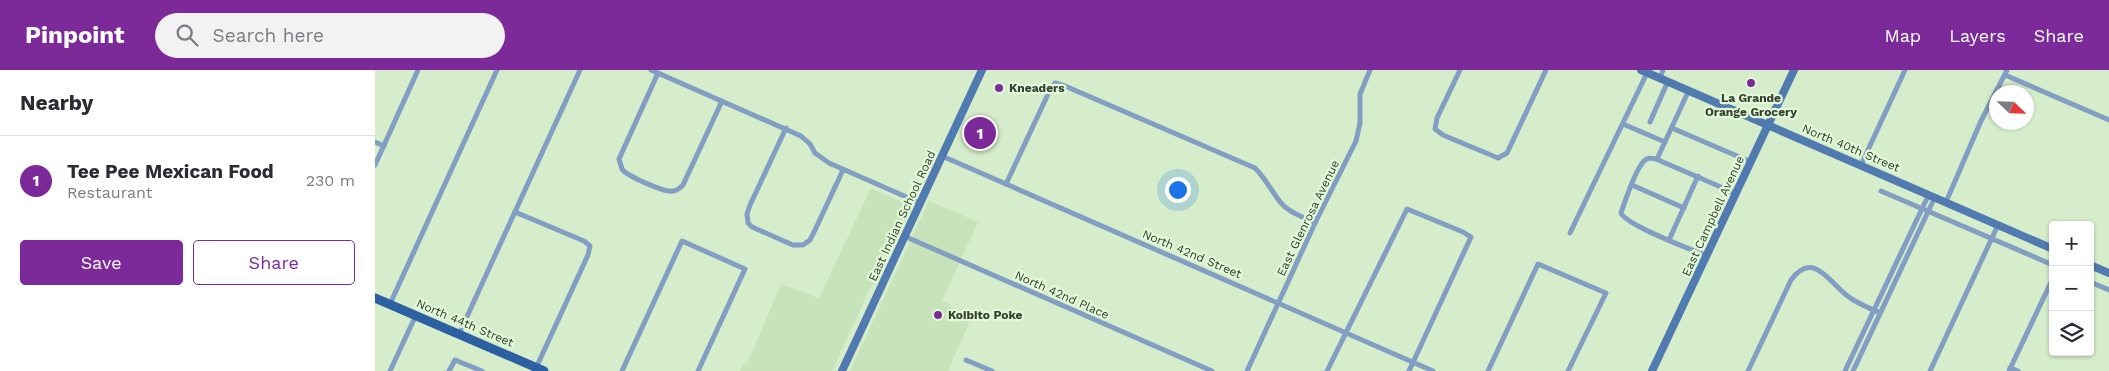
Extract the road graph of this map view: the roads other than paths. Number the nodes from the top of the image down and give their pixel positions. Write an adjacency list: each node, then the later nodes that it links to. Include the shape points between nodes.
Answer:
1 (418, 70): 27 (street)
2 (497, 70): 64 (street)
3 (580, 70): 45 (street)
4 (651, 70): 14 (street)
5 (982, 70): 28 (main road, East Indian School Road)
6 (1370, 70): 46 (street, East Glenrosa Avenue, via 1360,94 1361,123 1356,141)
7 (1459, 70): 8 (street, via 1435,129 1443,136 1498,158 1507,153)
8 (1546, 70)
9 (1663, 70): 15 (street)
10 (1794, 70): 22 (main road, East Campbell Avenue)
11 (1905, 70): 32 (street)
12 (1644, 71): 15 (main road, North 40th Street); 21 (street)
13 (2006, 72): 19 (street); 40 (street)
14 (658, 73): 18 (street); 18 (street, via 619,159 625,173 640,180 673,191 683,185)
15 (1660, 78): 16 (main road, North 40th Street)
16 (1668, 81): 17 (main road, North 40th Street); 20 (street)
17 (1689, 90): 22 (main road, North 40th Street); 24 (street)
18 (722, 101): 23 (street)
19 (2109, 120)
20 (1649, 122)
21 (1623, 124): 26 (street); 48 (street)
22 (1769, 125): 30 (main road, East Campbell Avenue); 32 (main road, North 40th Street)
23 (786, 128): 33 (street, via 807,140 822,160); 33 (street, via 747,214 748,223 756,229 803,246 815,230)
24 (1672, 128): 26 (street); 30 (street)
25 (375, 142): 27 (street)
26 (1665, 142): 29 (street)
27 (384, 146): 31 (street)
28 (942, 156): 35 (street, North 42nd Street); 41 (main road, East Indian School Road)
29 (1657, 159): 34 (street); 36 (street, via 1645,160)
30 (1751, 162): 38 (main road, East Campbell Avenue)
31 (375, 165)
32 (1861, 165): 39 (main road, North 40th Street)
33 (843, 170): 41 (street)
34 (1698, 176): 38 (street); 42 (street)
35 (1006, 184): 46 (street, via 1055,84 1255,168 1282,204); 63 (street, North 42nd Street)
36 (1632, 185): 42 (street); 51 (street, via 1621,213 1623,217)
37 (1881, 191): 43 (street)
38 (1737, 194): 53 (main road, East Campbell Avenue)
39 (1932, 195): 40 (main road, North 40th Street); 43 (street); 44 (street)
40 (1946, 202): 47 (main road, North 40th Street)
41 (920, 203): 49 (main road, East Indian School Road)
42 (1684, 208): 51 (street)
43 (1923, 208): 44 (street); 56 (street)
44 (1929, 211): 50 (street); 57 (street)
45 (515, 212): 69 (street); 73 (street, via 590,246)
46 (1315, 222): 63 (street, East Glenrosa Avenue)
47 (1999, 225): 50 (street); 52 (main road, North 40th Street)
48 (1570, 234)
49 (905, 236): 79 (main road, East Indian School Road); 81 (street, North 42nd Place)
50 (1992, 239): 54 (street); 92 (street)
51 (1669, 240): 53 (street)
52 (2049, 246)
53 (1707, 256): 88 (main road, East Campbell Avenue)
54 (2049, 263)
55 (2092, 266): 58 (main road)
56 (1894, 269): 57 (street); 65 (street)
57 (1900, 272): 66 (street)
58 (2109, 273)
59 (2094, 284): 61 (street)
60 (2049, 286): 72 (street)
61 (2109, 290)
62 (375, 298): 64 (main road, North 44th Street)
63 (1278, 303): 68 (street, North 42nd Street); 82 (street, East Glenrosa Avenue)
64 (390, 304): 67 (main road, North 44th Street)
65 (1874, 310): 66 (street); 89 (street, via 1849,298 1817,268 1805,268 1791,280); 90 (street)
66 (1880, 313): 91 (street)
67 (416, 315): 69 (main road, North 44th Street); 74 (street)
68 (1346, 333): 71 (street, North 42nd Street); 71 (street, via 1407,208 1463,232 1471,237); 83 (street)
69 (459, 334): 73 (main road, North 44th Street)
70 (966, 360): 80 (street)
71 (1413, 362): 84 (street); 85 (street, North 42nd Street)
72 (2010, 369): 93 (street)
73 (538, 370)
74 (390, 371)
75 (449, 371): 76 (street, via 455,360)
76 (482, 371)
77 (622, 371): 78 (street, via 682,241 745,269)
78 (698, 371)
79 (842, 371)
80 (992, 371)
81 (1212, 371)
82 (1247, 371)
83 (1327, 371)
84 (1409, 371)
85 (1433, 371)
86 (1488, 371): 87 (street, via 1538,264 1606,293)
87 (1567, 371)
88 (1652, 371)
89 (1748, 371)
90 (1845, 371)
91 (1853, 371)
92 (1930, 371)
93 (2018, 371)

